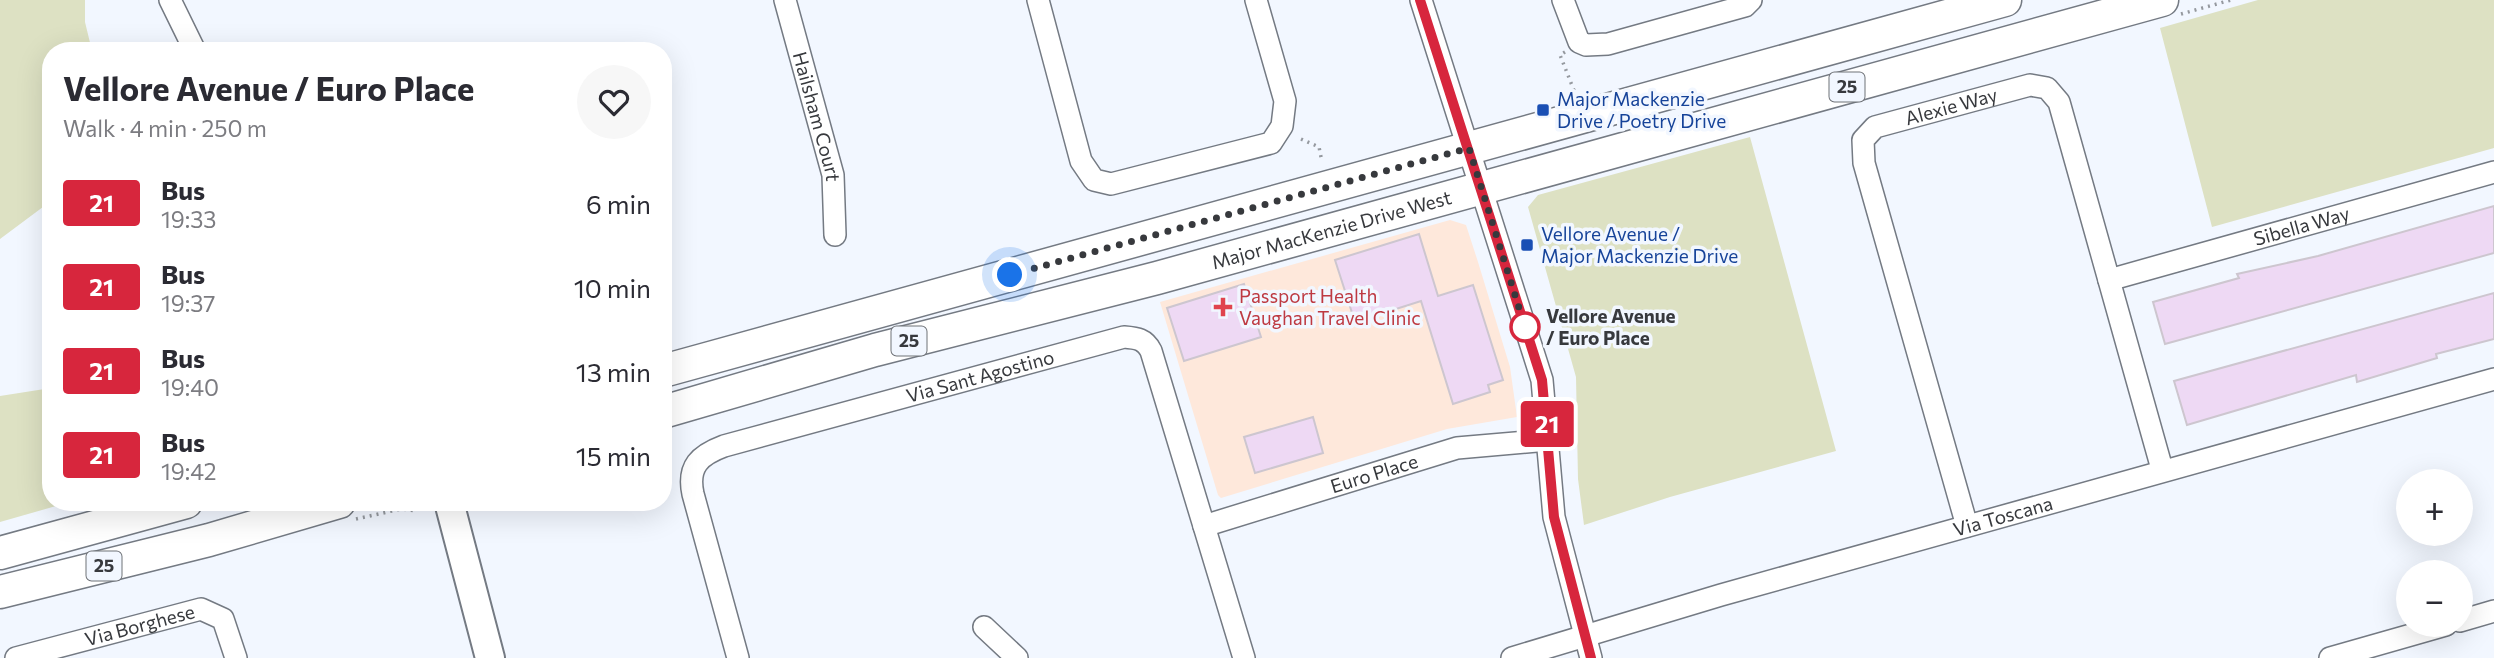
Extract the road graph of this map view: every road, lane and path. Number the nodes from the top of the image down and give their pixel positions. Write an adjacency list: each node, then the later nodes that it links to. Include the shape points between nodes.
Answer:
1 (170, 0): 11 (street)
2 (785, 0): 18 (street, Hailsham Court, via 833,175)
3 (1038, 0): 4 (street, via 1081,161 1094,180 1111,184 1271,143 1282,126 1285,101)
4 (1256, 0)
5 (1420, 0): 14 (street)
6 (1563, 0): 10 (street)
7 (1751, 0): 10 (street, via 1745,6 1608,44)
8 (2004, 0): 14 (main road, 25)
9 (2162, 0): 17 (main road, Major MacKenzie Drive West / 25)
10 (1579, 41): 12 (path, via 1560,55)
11 (191, 42)
12 (1575, 93)
13 (1301, 139): 15 (path, via 1319,147)
14 (1469, 148): 17 (street); 20 (main road, 25)
15 (1322, 162)
16 (2494, 172): 19 (street, Sibella Way)
17 (1481, 188): 22 (main road, Major MacKenzie Drive West / 25, via 875,350); 23 (street, via 1542,380)
18 (835, 235)
19 (2109, 280): 24 (street, Alexie Way); 29 (street, Alexie Way, via 2059,102 2046,88 2030,85 1875,127 1863,140 1864,163)
20 (672, 369)
21 (2494, 379): 24 (street, Via Toscana)
22 (672, 409)
23 (1548, 439): 28 (street, Euro Place, via 1457,448); 35 (street, via 1557,535)
24 (2162, 469): 29 (street, Via Toscana)
25 (153, 511): 30 (main road, 25)
26 (308, 511): 31 (main road, 25)
27 (451, 511): 39 (street)
28 (1204, 526): 40 (street, Via Sant Agostino, via 1151,351 1137,338 1109,340 724,446 698,459 690,482); 42 (street, Via Sant Agostino)
29 (1966, 526): 35 (street, Via Toscana)
30 (0, 553)
31 (0, 592)
32 (2494, 611): 33 (street)
33 (2473, 617)
34 (984, 627): 41 (street)
35 (1585, 636): 43 (street, Via Toscana); 44 (street)
36 (2404, 637): 45 (street)
37 (16, 658): 38 (street, Via Borghese, via 201,609 223,619)
38 (236, 658)
39 (490, 658)
40 (738, 658)
41 (1017, 658)
42 (1244, 658)
43 (1512, 658)
44 (1591, 658)
45 (2330, 658)

